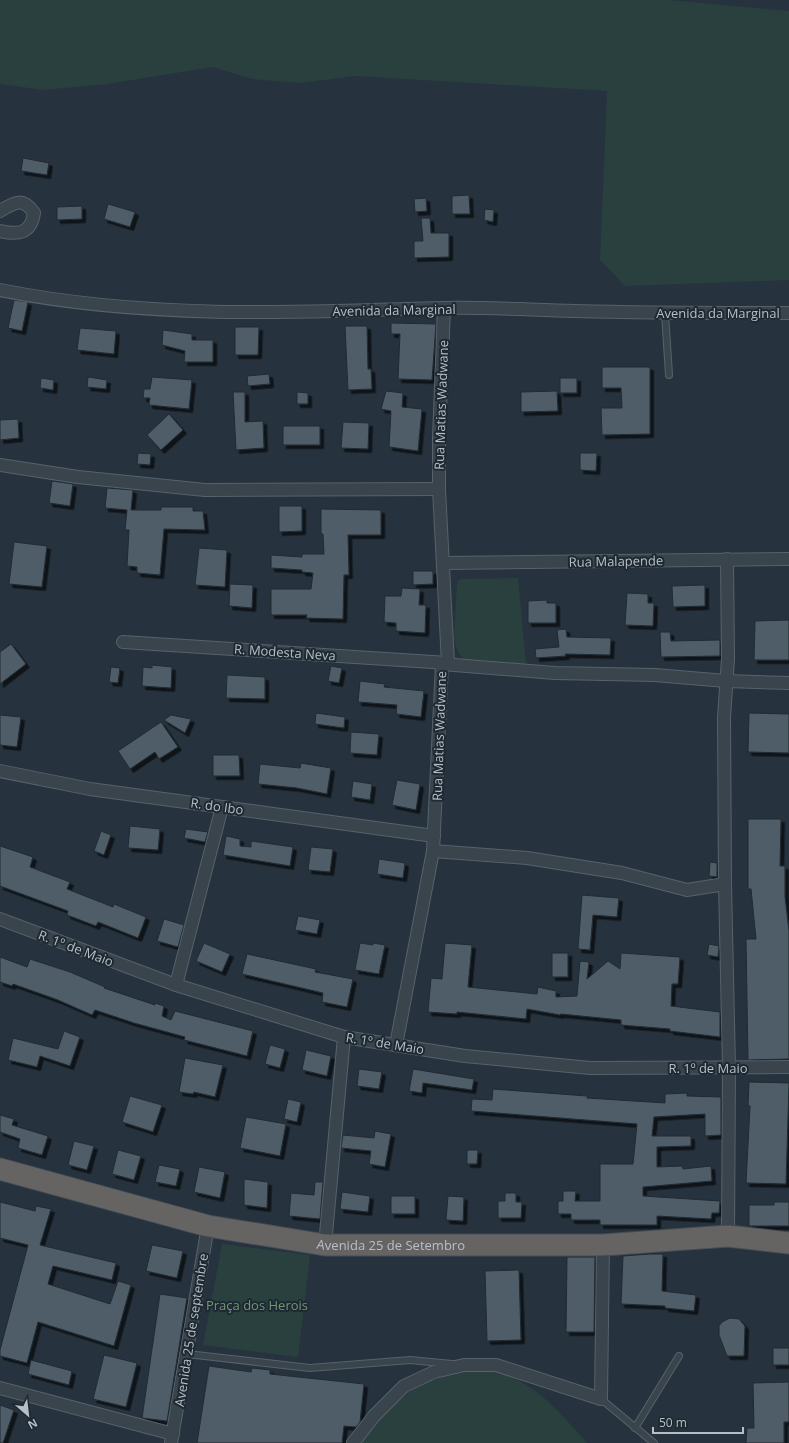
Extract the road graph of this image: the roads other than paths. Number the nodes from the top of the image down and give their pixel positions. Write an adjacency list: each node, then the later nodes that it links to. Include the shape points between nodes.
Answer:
1 (0, 211): 2 (street, via 19,202 28,204 34,213 33,222 19,233)
2 (0, 230)
3 (0, 290): 4 (street, Avenida da Marginal, via 35,297 184,312)
4 (444, 308): 6 (street, Avenida da Marginal); 9 (street, Rua Matias Wadwane)
5 (789, 313): 6 (street, Avenida da Marginal)
6 (665, 314): 7 (lane)
7 (669, 374)
8 (0, 465): 9 (street, via 78,477 205,490)
9 (439, 489): 12 (street, Rua Matias Wadwane)
10 (727, 559): 11 (street, Rua Malapende); 12 (street, Rua Malapende); 15 (street)
11 (789, 559)
12 (442, 563): 14 (street, Rua Matias Wadwane)
13 (123, 642): 14 (street, R. Modesta Neva)
14 (445, 663): 15 (street, R. Modesta Neva); 19 (street, Rua Matias Wadwane)
15 (726, 681): 16 (street, R. Modesta Neva); 21 (street)
16 (789, 683)
17 (0, 771): 18 (street, R. do Ibo, via 90,789)
18 (222, 807): 19 (street, R. do Ibo); 23 (street)
19 (434, 836): 20 (street, Rua Matias Wadwane)
20 (433, 851): 21 (street, via 527,858 622,873 687,890); 25 (street, Rua Matias Wadwane)
21 (725, 884): 26 (street)
22 (0, 919): 23 (street, R. 1º de Maio)
23 (176, 985): 24 (street, R. 1º de Maio)
24 (344, 1037): 25 (street, R. 1º de Maio); 32 (street)
25 (396, 1045): 26 (street, R. 1º de Maio, via 465,1056 590,1068)
26 (729, 1067): 27 (street, R. 1º de Maio); 30 (street)
27 (789, 1068)
28 (0, 1169): 29 (highway, Avenida 25 de Setembro)
29 (208, 1226): 32 (highway, Avenida 25 de Setembro); 34 (street, Avenida 25 de septembre)
30 (728, 1236): 31 (highway, Avenida 25 de Setembro); 33 (highway, Avenida 25 de Setembro)
31 (789, 1243)
32 (325, 1245): 33 (highway, Avenida 25 de Setembro)
33 (603, 1245): 38 (street)
34 (187, 1354): 36 (lane, via 310,1368 410,1360); 40 (street, Avenida 25 de septembre)
35 (678, 1356): 39 (lane)
36 (464, 1365): 38 (street, via 496,1365); 41 (street, via 434,1372 404,1386 374,1416)
37 (0, 1388): 40 (street, Avenida 25 de septembre)
38 (601, 1399): 39 (lane)
39 (635, 1428): 42 (lane)
40 (172, 1439)
41 (353, 1443)
42 (654, 1443)

